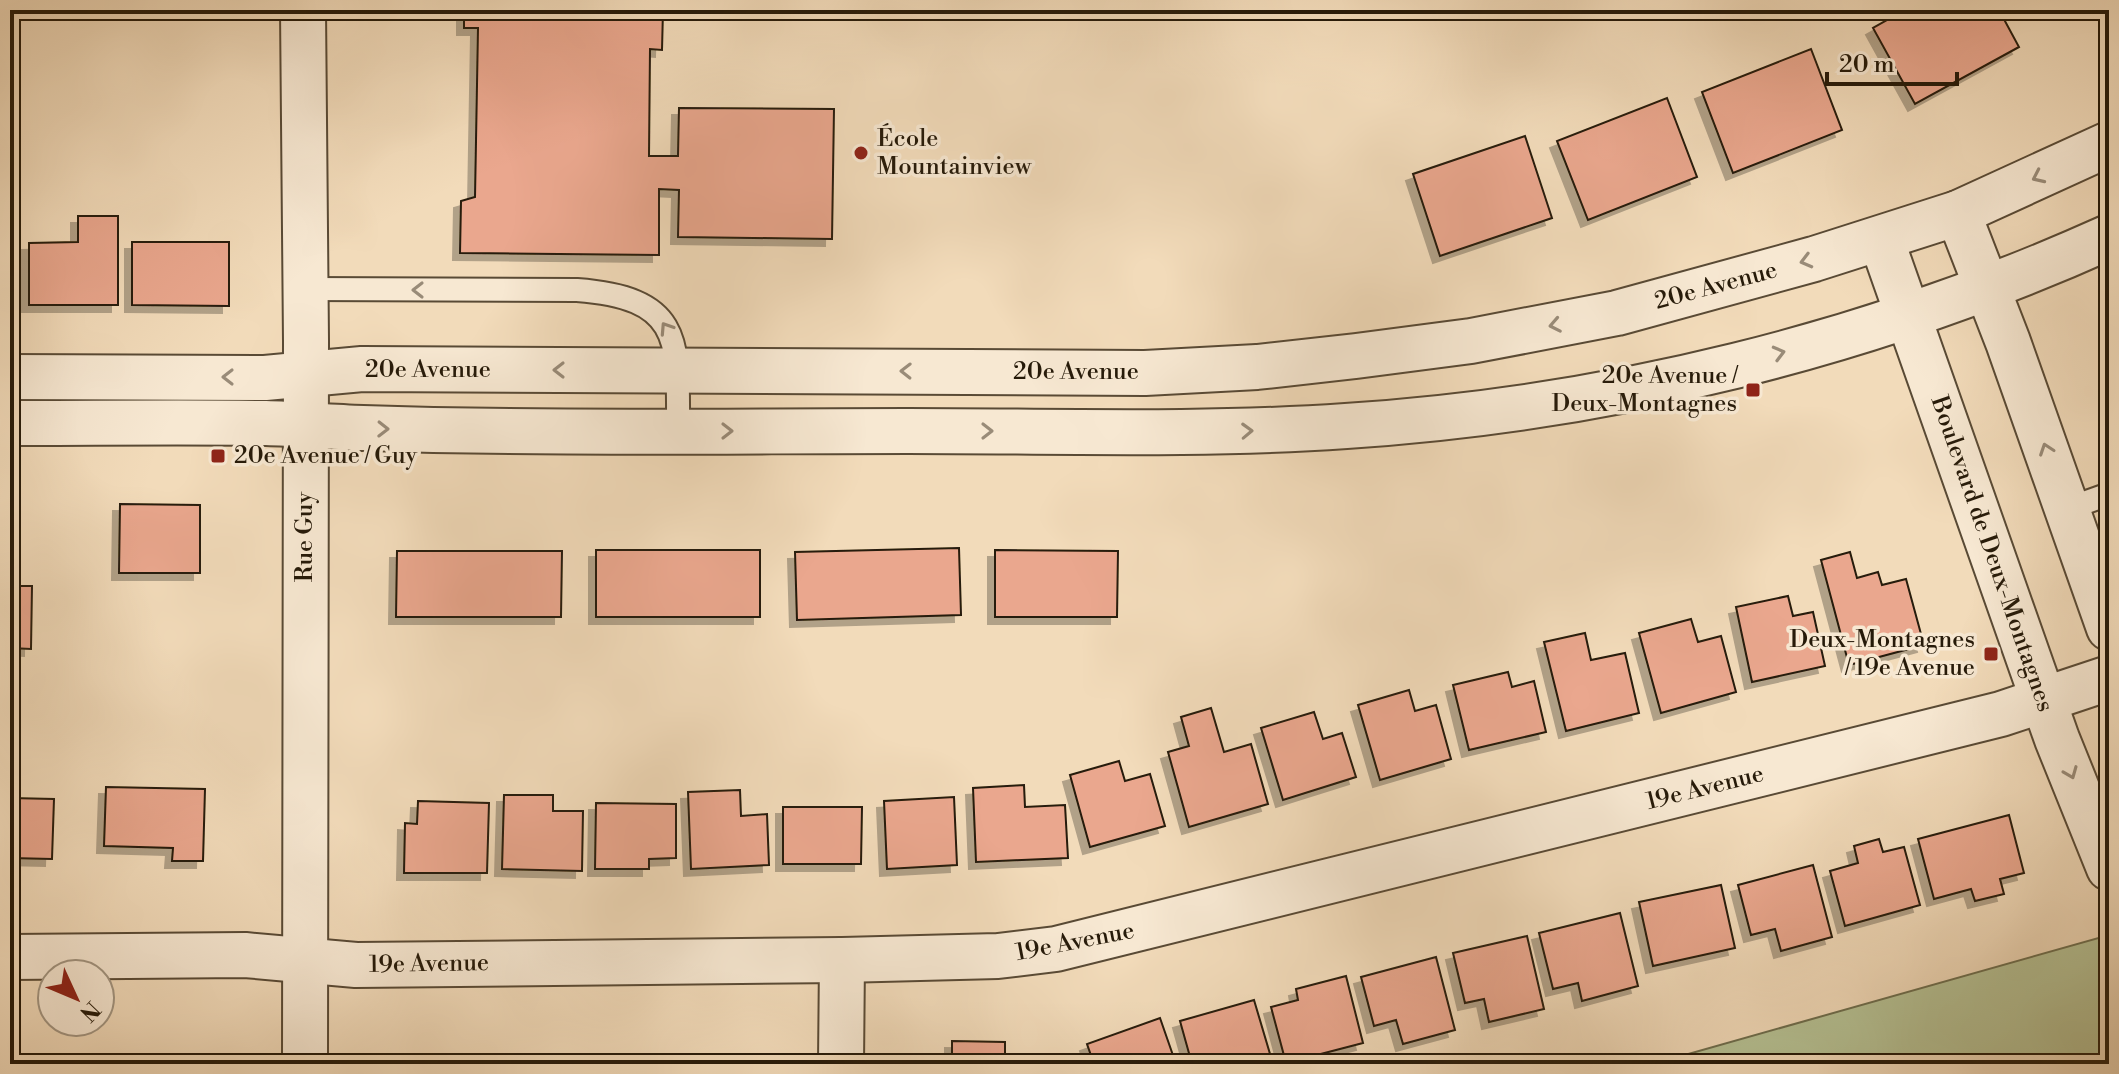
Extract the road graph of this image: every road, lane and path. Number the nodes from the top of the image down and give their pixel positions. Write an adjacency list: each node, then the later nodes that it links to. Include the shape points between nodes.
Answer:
1 (303, 10): 7 (street, Rue Guy)
2 (2109, 144): 3 (street, 20e Avenue, one-way to 3)
3 (1958, 213): 5 (street, 20e Avenue); 6 (street)
4 (2109, 237): 6 (street)
5 (1881, 239): 8 (street, Boulevard de Deux-Montagnes); 9 (street, 20e Avenue, one-way to 9, via 1617,313 1471,341 1315,362 1145,373)
6 (1987, 288): 8 (street); 16 (street, one-way to 6)
7 (305, 289): 9 (lane, one-way to 7, via 676,346 658,317 631,300 601,292); 10 (street, Rue Guy)
8 (1909, 316): 14 (street, one-way to 8, via 1180,432 1362,425 1590,398 1712,371); 19 (street, Boulevard de Deux-Montagnes)
9 (678, 370): 10 (street, 20e Avenue, one-way to 10); 14 (lane)
10 (306, 373): 11 (street, 20e Avenue, one-way to 11, via 265,378); 13 (street, Rue Guy)
11 (10, 377)
12 (10, 423): 13 (street)
13 (305, 425): 14 (street, one-way to 14); 22 (street, Rue Guy)
14 (678, 431)
15 (2109, 494): 16 (lane)
16 (2067, 509): 17 (street)
17 (2109, 628)
18 (2109, 678): 19 (street, 19e Avenue)
19 (2044, 700): 20 (street, Boulevard de Deux-Montagnes, one-way to 20); 23 (street, 19e Avenue, via 1056,949 998,956)
20 (2109, 868)
21 (10, 957): 22 (street, 19e Avenue)
22 (303, 959): 23 (street, 19e Avenue, via 356,965); 24 (street, Rue Guy)
23 (842, 960): 25 (street)
24 (305, 1064)
25 (841, 1064)

